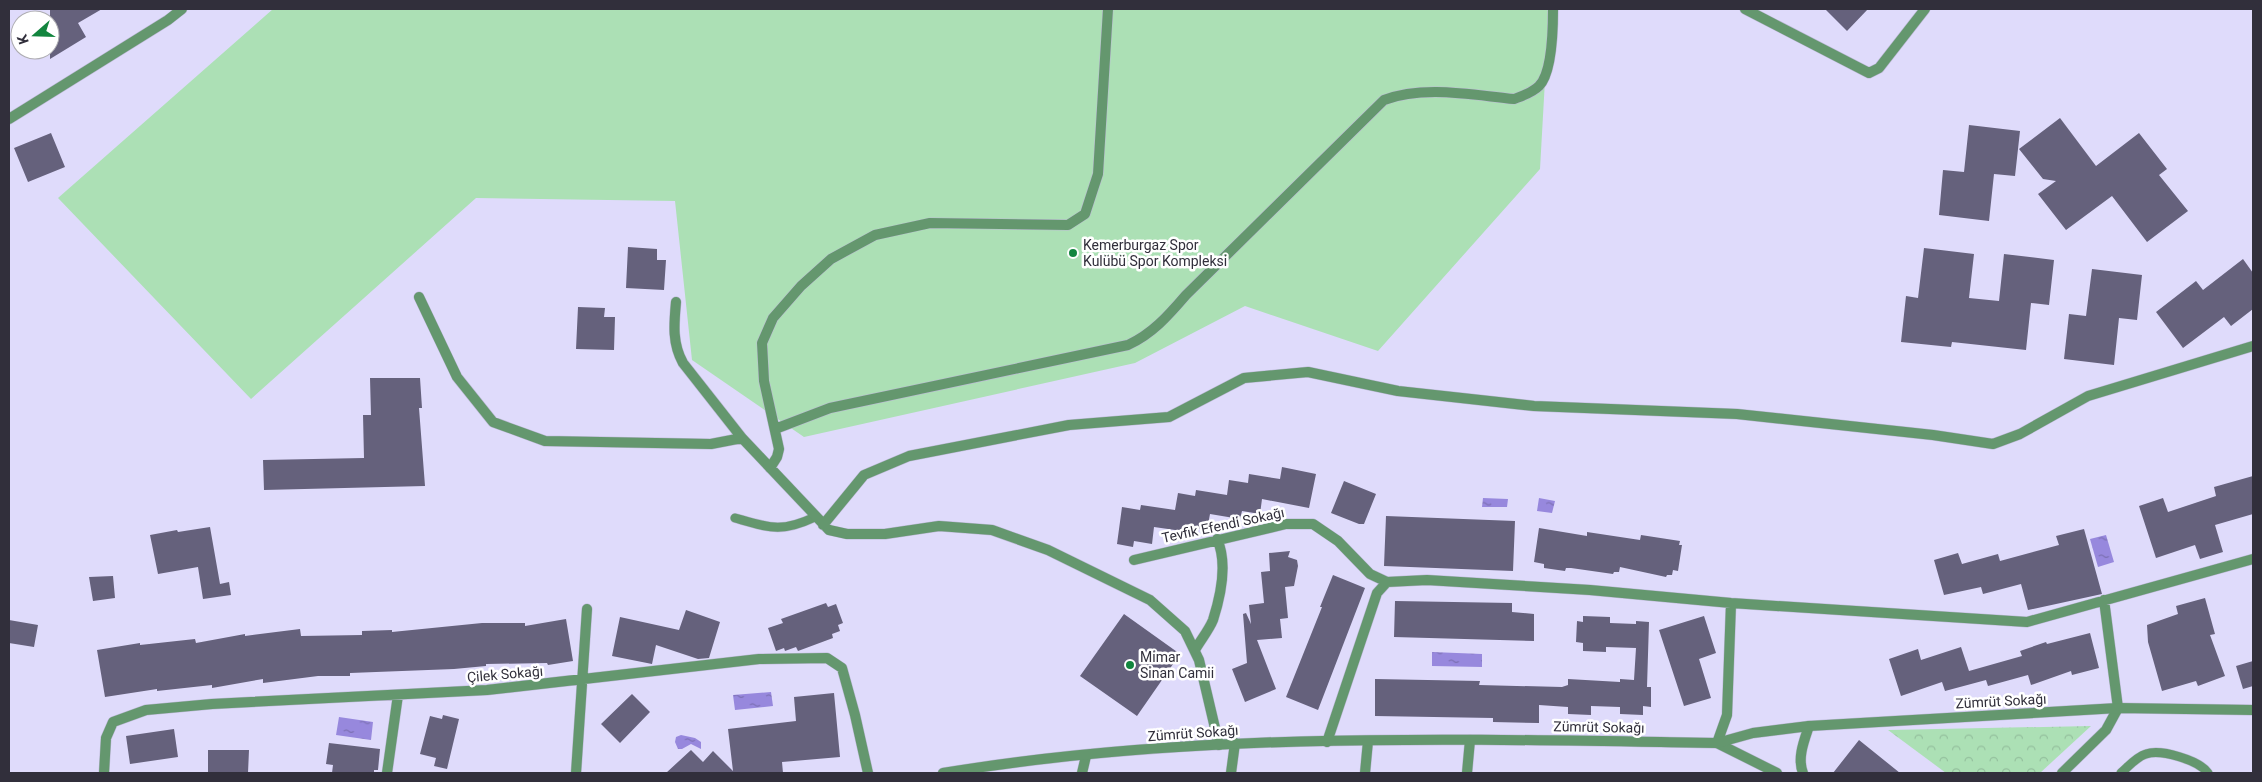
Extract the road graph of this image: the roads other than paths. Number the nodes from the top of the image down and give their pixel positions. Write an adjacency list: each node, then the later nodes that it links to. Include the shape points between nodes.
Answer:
1 (182, 9): 6 (street)
2 (1108, 9): 10 (street, via 1098,174 1085,214 1068,225 930,222 875,235 832,259 801,286 773,318 762,343 764,380)
3 (1553, 9): 10 (street, via 1547,74 1538,87 1514,99 1425,92 1399,94 1384,100 1143,338 1128,345 830,408)
4 (1744, 9): 5 (street, via 1869,73 1879,68)
5 (1925, 9)
6 (9, 119)
7 (419, 298): 11 (street, via 457,377 493,422 545,441 711,444)
8 (676, 302): 11 (street, via 674,336 679,357)
9 (2253, 346): 15 (street, via 2088,396 2020,434 1993,444 1737,414 1524,405 1398,391 1308,372 1244,378 1169,417 1069,425 909,456 864,475)
10 (775, 430): 12 (street, via 778,457)
11 (742, 438): 12 (street)
12 (770, 468): 13 (street)
13 (815, 517): 14 (lane, via 783,528 769,528); 15 (street)
14 (735, 518)
15 (824, 524): 23 (street, via 829,530 847,534 884,534 939,526 1000,532 1048,550 1150,600 1185,631)
16 (1217, 539): 18 (street, Tevfik Efendi Sokağı); 19 (street, Tevfik Efendi Sokağı, via 1286,524 1313,524 1338,541 1370,574); 23 (street, via 1224,567 1212,622)
17 (2253, 559): 20 (street)
18 (1134, 560)
19 (1387, 582): 21 (street, via 1427,580); 31 (street, via 1377,592)
20 (2104, 600): 21 (street, via 2027,622); 26 (street)
21 (1731, 603): 32 (street, via 1727,715)
22 (587, 608): 24 (street)
23 (1194, 650): 34 (street)
24 (583, 679): 25 (street, Çilek Sokağı, via 487,690); 38 (street); 39 (street, Çilek Sokağı, via 759,660 827,658 842,668)
25 (398, 695): 36 (street, Çilek Sokağı, via 146,710 112,722 106,738); 37 (street)
26 (2118, 708): 27 (street, Zümrüt Sokağı); 28 (street, Zümrüt Sokağı); 47 (street, via 2106,730)
27 (2253, 710)
28 (1809, 726): 32 (street, Zümrüt Sokağı, via 1753,733); 46 (street, via 1802,747 1801,767)
29 (1470, 740): 30 (street, Zümrüt Sokağı); 32 (street, Zümrüt Sokağı); 44 (street)
30 (1368, 741): 31 (street, Zümrüt Sokağı); 43 (street)
31 (1327, 742): 33 (street, Zümrüt Sokağı)
32 (1717, 742): 45 (street)
33 (1235, 743): 34 (street, Zümrüt Sokağı); 42 (street)
34 (1219, 745): 35 (street, Zümrüt Sokağı)
35 (1086, 756): 40 (street, Zümrüt Sokağı); 41 (street)
36 (104, 773)
37 (387, 773)
38 (576, 773)
39 (868, 773)
40 (944, 773)
41 (1082, 773)
42 (1231, 773)
43 (1364, 773)
44 (1467, 773)
45 (1775, 773)
46 (1804, 773)
47 (2062, 773)
48 (2121, 773): 49 (lane, via 2138,758 2157,752 2196,762)
49 (2208, 773)

